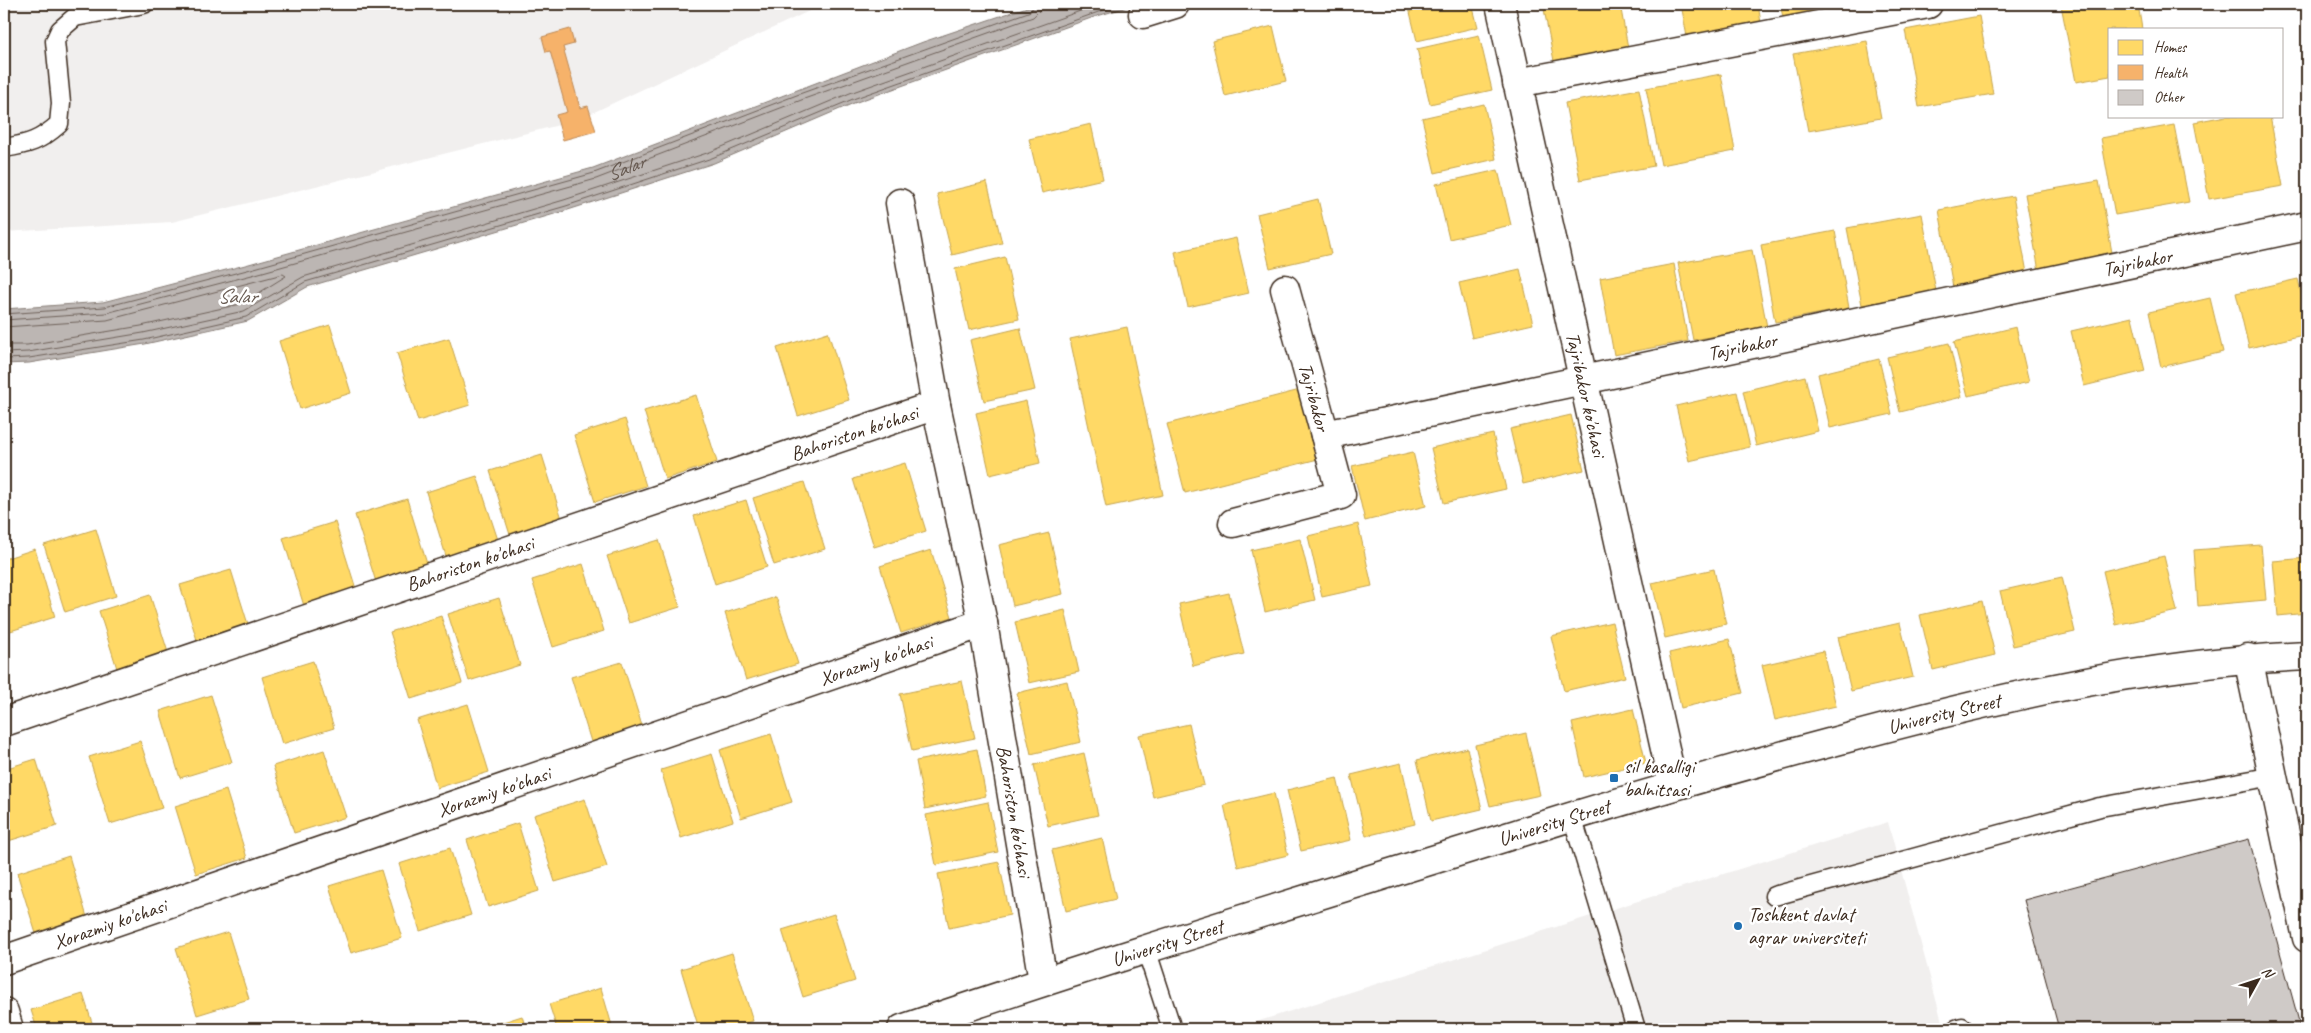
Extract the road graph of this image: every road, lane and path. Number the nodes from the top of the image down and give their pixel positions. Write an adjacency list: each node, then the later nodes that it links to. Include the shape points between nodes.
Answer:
1 (144, 4): 7 (lane, via 75,17 60,30 55,41 61,103 59,124 44,137 27,145)
2 (1175, 4): 5 (street)
3 (1500, 4): 6 (street, Tajribakor ko'chasi)
4 (1928, 4): 6 (street)
5 (1143, 14)
6 (1517, 83): 11 (street, Tajribakor ko'chasi)
7 (4, 148)
8 (900, 203): 12 (street, Bahoriston ko'chasi)
9 (2307, 226): 11 (street, Tajribakor)
10 (1286, 289): 13 (street, Tajribakor)
11 (1583, 381): 13 (street, Tajribakor); 20 (street, Tajribakor ko'chasi)
12 (936, 405): 15 (street, Bahoriston ko'chasi); 18 (street, Bahoriston ko'chasi)
13 (1324, 435): 14 (street, via 1341,495)
14 (1233, 522)
15 (983, 623): 25 (street, Xorazmiy ko'chasi); 26 (street, Bahoriston ko'chasi)
16 (2307, 656): 17 (street, University Street)
17 (2248, 658): 19 (street); 20 (street, University Street, via 2108,677 1971,705)
18 (4, 722)
19 (2274, 776): 22 (lane, via 2100,807); 23 (street)
20 (1672, 785): 21 (street, University Street)
21 (1572, 816): 24 (street, University Street); 31 (lane)
22 (1774, 896)
23 (2307, 938)
24 (1146, 949): 26 (street, University Street); 30 (lane)
25 (4, 960)
26 (1043, 982): 29 (street, University Street)
27 (4, 1012): 28 (street)
28 (9, 1029)
29 (902, 1029)
30 (1172, 1029)
31 (1636, 1029)

